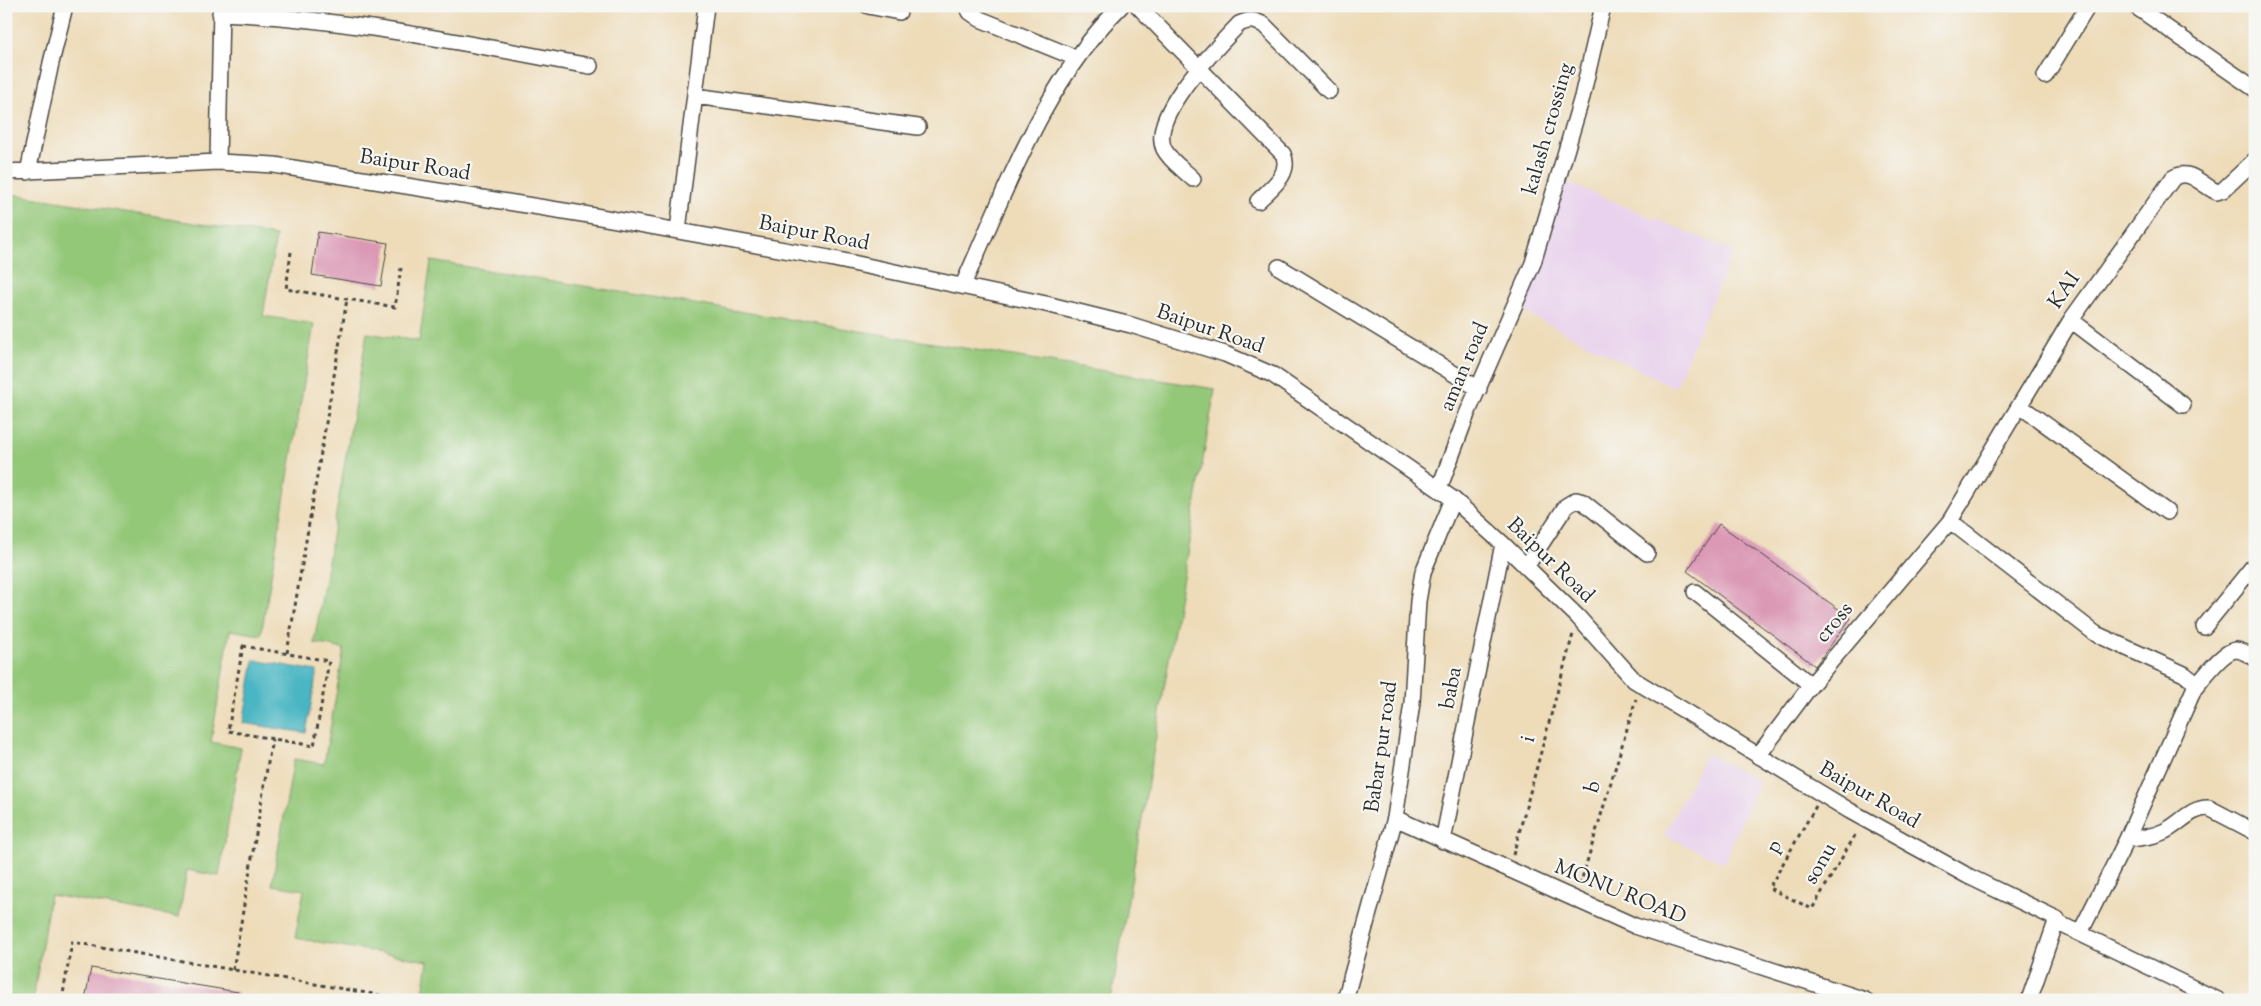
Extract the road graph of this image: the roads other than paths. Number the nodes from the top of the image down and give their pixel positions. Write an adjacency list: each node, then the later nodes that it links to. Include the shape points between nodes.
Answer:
1 (65, 6): 23 (street)
2 (706, 6): 18 (street)
3 (868, 6): 11 (street)
4 (967, 6): 12 (street, via 980,19)
5 (1121, 6): 12 (street)
6 (1138, 6): 14 (street)
7 (1603, 6): 27 (street, kalash crossing, via 1582,97)
8 (2088, 6): 15 (street)
9 (2135, 6): 16 (street)
10 (220, 10): 13 (street, via 378,28); 21 (street)
11 (899, 12)
12 (1076, 58): 29 (street, via 1044,109)
13 (590, 66)
14 (1198, 69): 17 (street, via 1239,24 1255,20 1264,25); 24 (street, via 1166,117 1161,135 1164,148 1172,159); 25 (street, via 1283,154 1286,170)
15 (2044, 76)
16 (2255, 89)
17 (1329, 91)
18 (695, 96): 19 (street); 26 (street)
19 (918, 127)
20 (2255, 160): 30 (street, KAI, via 2218,192 2188,174 2180,173 2173,178)
21 (218, 162): 23 (street, Baipur Road); 26 (street, Baipur Road, via 274,165)
22 (6, 172): 23 (street, Baipur Road)
23 (28, 172)
24 (1193, 179)
25 (1258, 201)
26 (678, 230): 29 (street, Baipur Road)
27 (1533, 263): 31 (street, aman road)
28 (1279, 267): 31 (street)
29 (963, 285): 34 (street, Baipur Road, via 1131,325 1225,354 1274,375)
30 (2071, 320): 32 (street); 33 (street, KAI)
31 (1479, 389): 34 (street, aman road)
32 (2184, 405)
33 (2020, 406): 36 (street); 37 (street, KAI)
34 (1439, 490): 35 (street, Baipur Road)
35 (1453, 499): 38 (street, Baipur Road); 48 (street, Babar pur road, via 1423,572 1418,601 1412,703)
36 (2167, 512)
37 (1950, 520): 45 (street, cross); 46 (street, via 2096,634 2184,674 2193,681)
38 (1503, 544): 41 (street, Baipur Road); 51 (street, baba)
39 (1647, 553): 41 (street, via 1583,502 1576,500 1566,506)
40 (2255, 564): 43 (street)
41 (1526, 567): 47 (street, Baipur Road, via 1578,616 1634,680)
42 (1696, 592): 45 (street)
43 (2204, 627)
44 (2255, 658): 46 (street, via 2242,651 2229,653)
45 (1811, 685): 47 (street, cross)
46 (2194, 689): 50 (street)
47 (1758, 756): 52 (street, Baipur Road, via 1968,876)
48 (1395, 818): 51 (street, MONU ROAD); 54 (street, Babar pur road)
49 (2255, 832): 50 (street, via 2203,808 2166,831)
50 (2127, 839): 53 (street)
51 (1443, 841): 55 (street, MONU ROAD, via 1635,926)
52 (2057, 919): 53 (street, Baipur Road, via 2056,922); 56 (street)
53 (2080, 933): 57 (street, Baipur Road)
54 (1345, 1000)
55 (1865, 1000)
56 (2028, 1000)
57 (2218, 1000)

